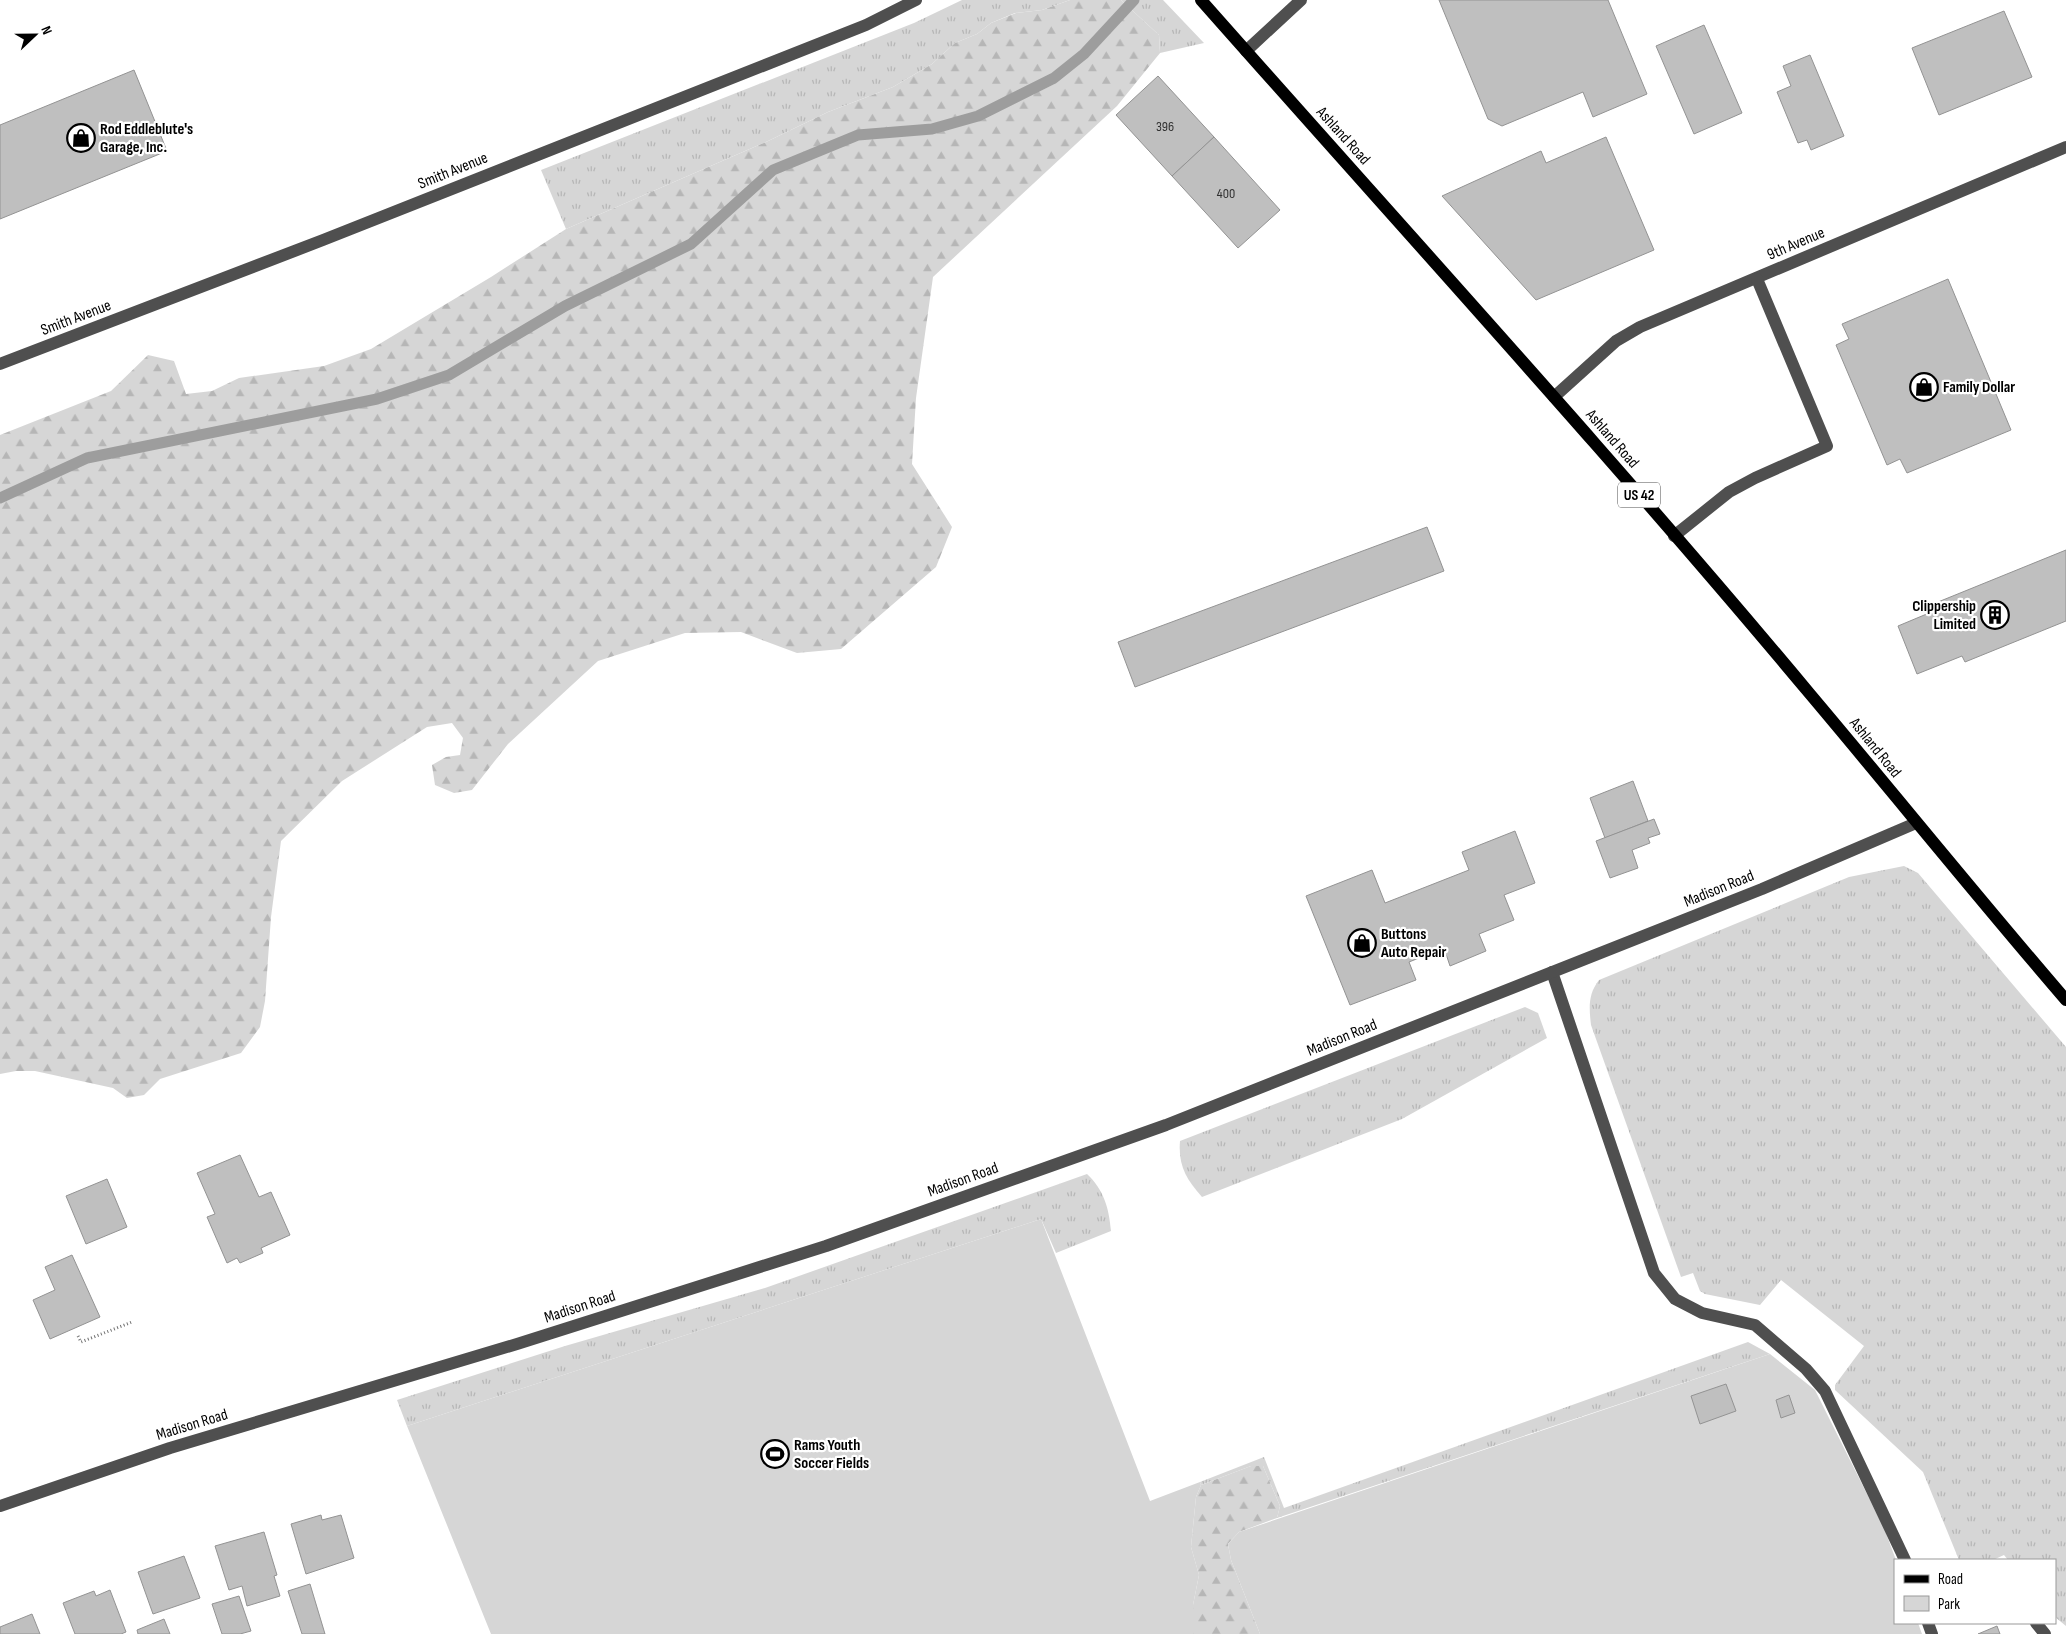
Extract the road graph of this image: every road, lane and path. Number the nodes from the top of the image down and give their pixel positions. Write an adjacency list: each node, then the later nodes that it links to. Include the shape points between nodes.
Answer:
1 (916, 0): 7 (street, Smith Avenue, via 857,28 314,244)
2 (1201, 0): 4 (main road, Ashland Road / US 42)
3 (1301, 0): 4 (street)
4 (1246, 51): 8 (main road, Ashland Road / US 42)
5 (2066, 147): 6 (street, 9th Avenue)
6 (1756, 279): 8 (street, 9th Avenue, via 1616,341); 9 (street, via 1827,446 1729,492)
7 (0, 364)
8 (1554, 397): 9 (main road, Ashland Road / US 42)
9 (1674, 536): 10 (main road, Ashland Road / US 42)
10 (1916, 823): 11 (street, Madison Road); 12 (main road, Ashland Road / US 42)
11 (1552, 972): 15 (street, Madison Road, via 1166,1125 826,1246 481,1355 170,1448); 16 (street, via 1654,1273 1675,1298 1702,1313 1755,1325 1806,1369 1830,1400)
12 (2066, 1000)
13 (132, 1322): 14 (path, via 81,1342)
14 (78, 1336)
15 (0, 1506)
16 (1905, 1559)
17 (2037, 1624): 18 (street)
18 (2045, 1634)

